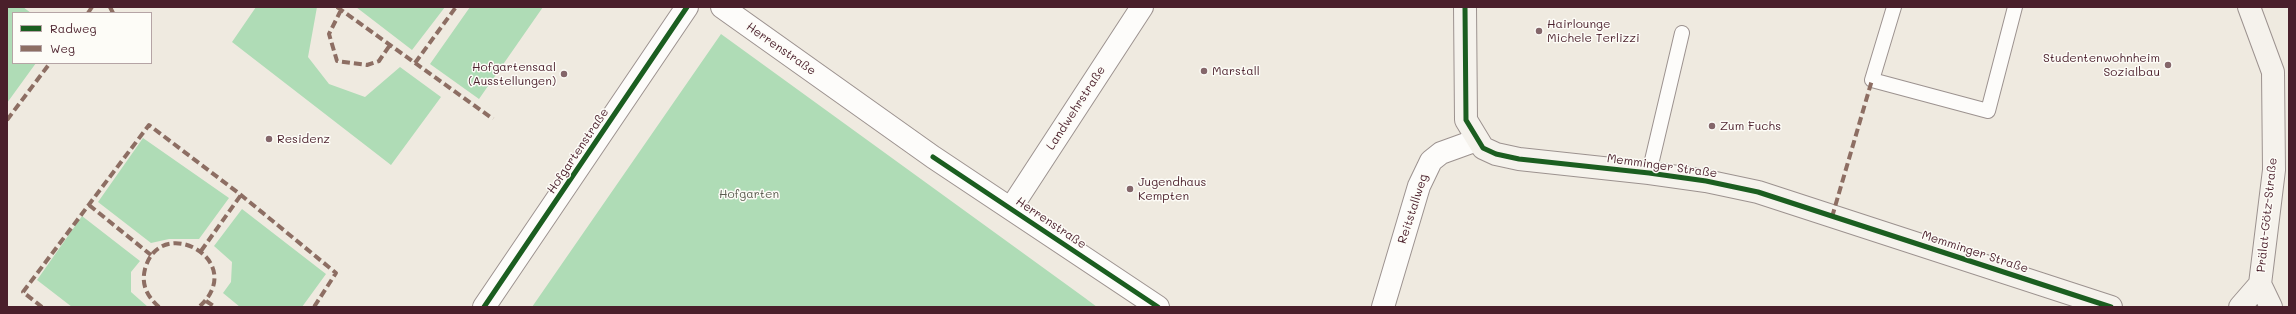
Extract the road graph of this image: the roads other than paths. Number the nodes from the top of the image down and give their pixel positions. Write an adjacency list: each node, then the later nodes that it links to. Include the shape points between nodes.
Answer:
1 (687, 7): 13 (street, Hofgartenstraße)
2 (722, 7): 11 (street, Herrenstraße, via 933,157)
3 (1142, 7): 11 (street, Landwehrstraße)
4 (1466, 7): 9 (street, Memminger Straße, via 1465,109 1466,120)
5 (1894, 7): 6 (lane, via 1872,80 1988,111)
6 (2015, 7)
7 (2248, 7): 12 (street, Prälat-Götz-Straße, via 2273,72 2274,170)
8 (1682, 33): 10 (lane)
9 (1477, 140): 10 (street, Memminger Straße, via 1483,148 1496,154 1519,159); 15 (street, Reitstallweg, via 1441,153 1431,160 1419,186)
10 (1649, 173): 16 (street, Memminger Straße, via 1758,192)
11 (1011, 208): 14 (street, Herrenstraße)
12 (2260, 284): 17 (street, Prälat-Götz-Straße); 18 (street, Prälat-Götz-Straße)
13 (484, 307)
14 (1158, 307)
15 (1383, 307)
16 (2111, 307)
17 (2240, 307)
18 (2271, 307)

